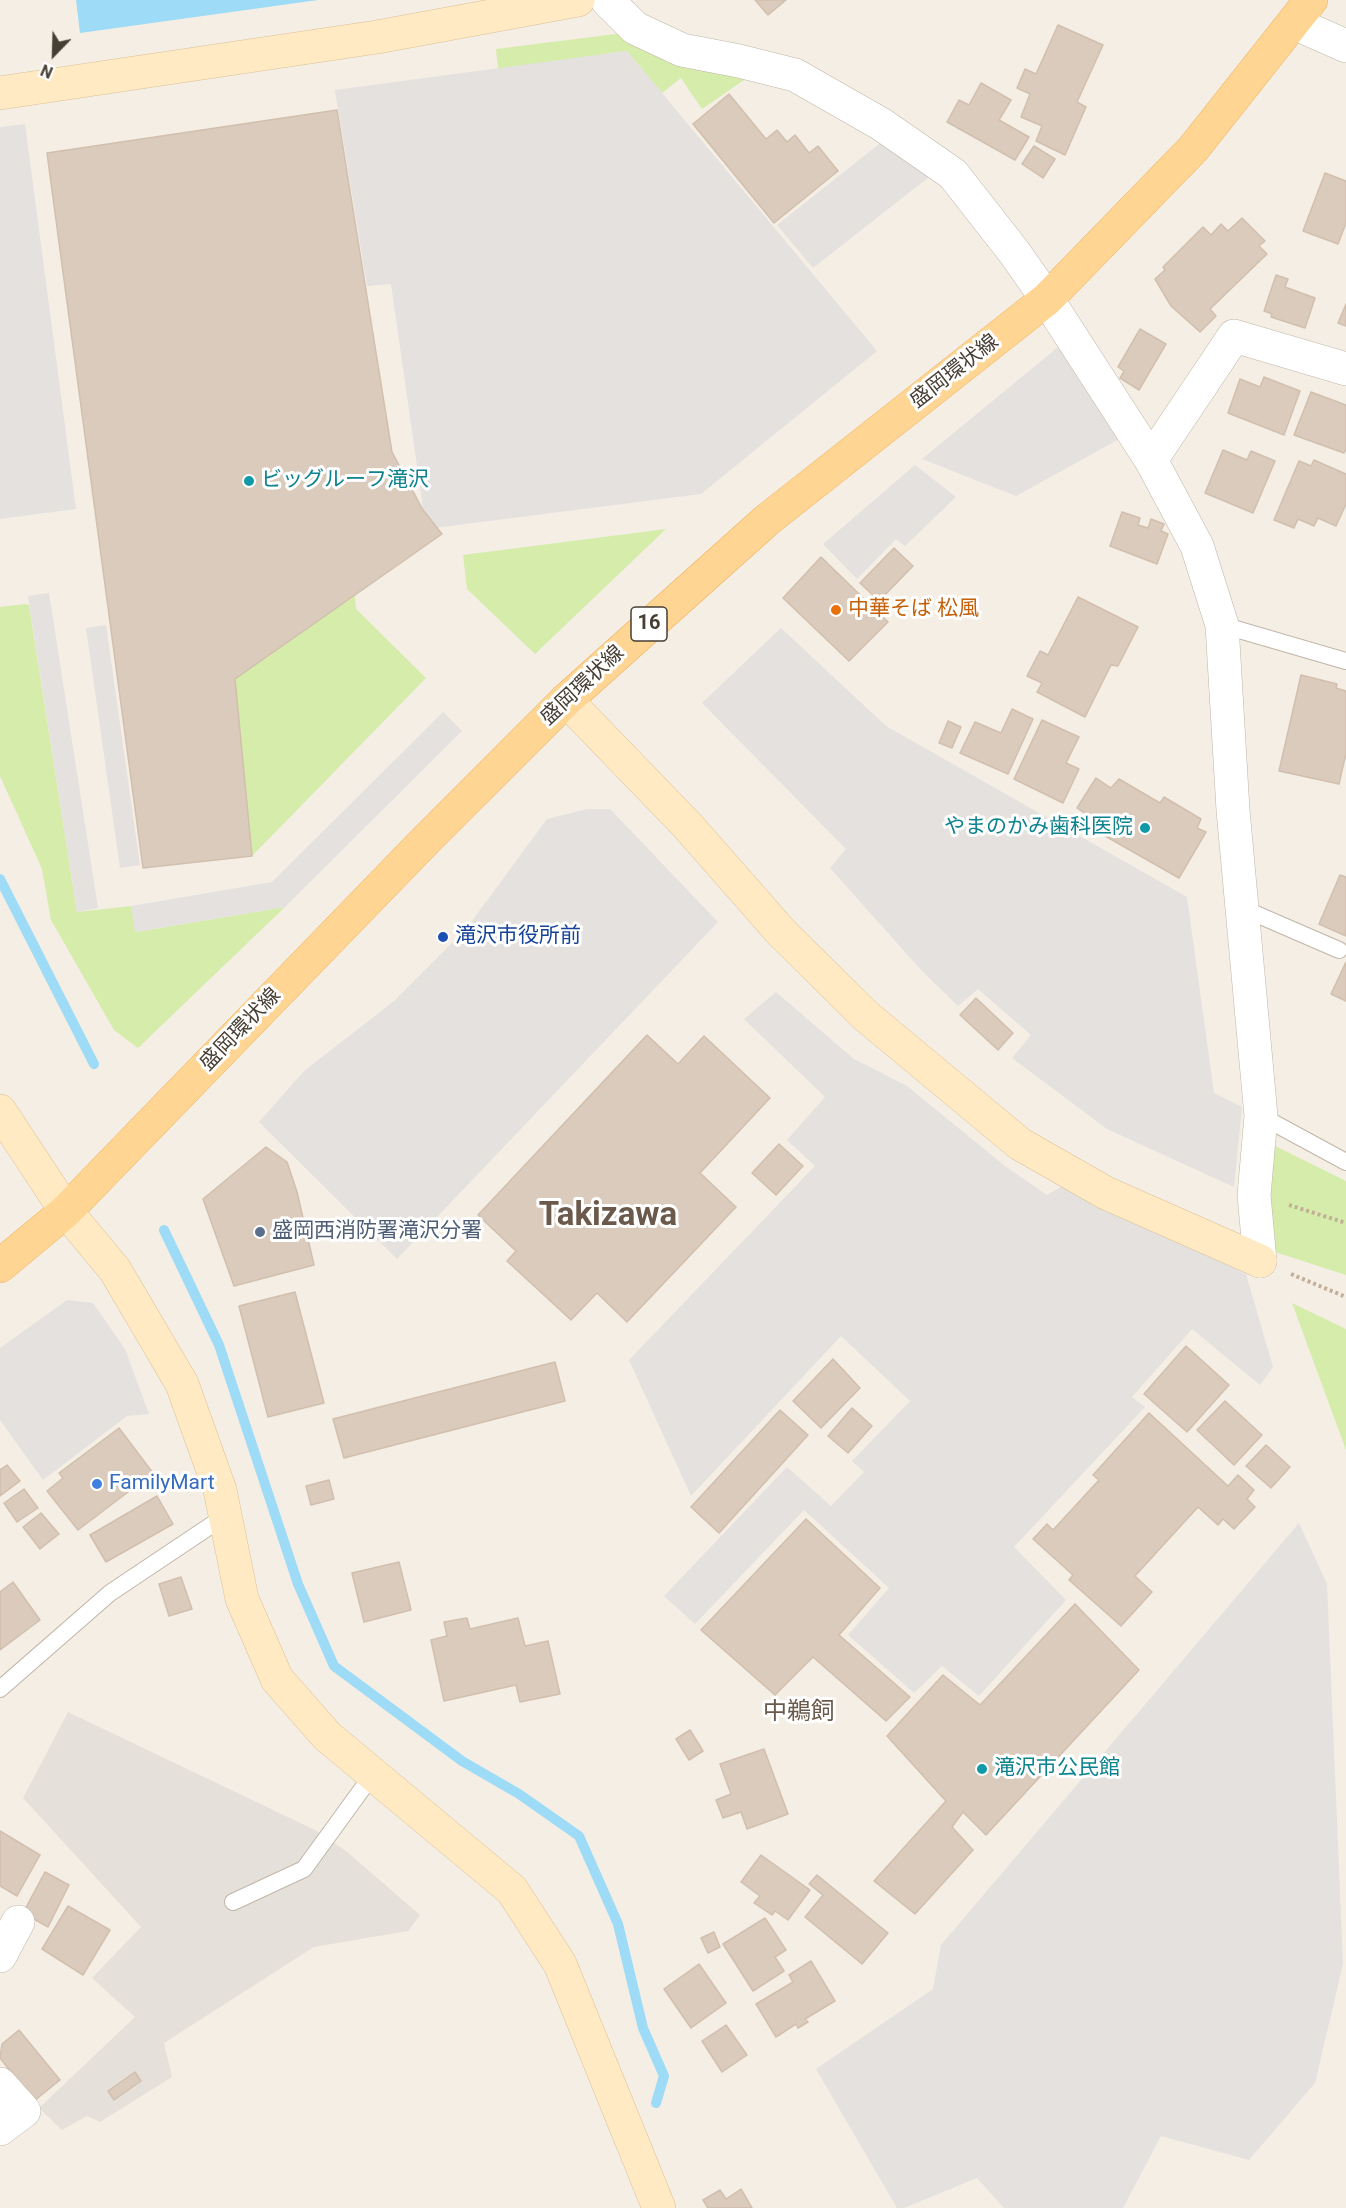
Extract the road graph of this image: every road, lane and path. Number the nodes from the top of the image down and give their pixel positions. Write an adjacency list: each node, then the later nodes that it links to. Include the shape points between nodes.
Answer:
1 (578, 0): 5 (street, via 377,37)
2 (607, 0): 6 (street, via 635,28 682,50 795,75 881,124 952,174)
3 (1303, 12): 4 (street); 6 (main road, 盛岡環状線 / 16, via 1193,149)
4 (1346, 46)
5 (0, 93)
6 (1047, 299): 8 (street); 11 (main road, 盛岡環状線 / 16, via 759,526)
7 (1346, 369): 8 (street, via 1234,336)
8 (1151, 460): 9 (street, via 1197,546)
9 (1222, 625): 10 (lane); 12 (street)
10 (1346, 661)
11 (566, 700): 18 (main road, 盛岡環状線 / 16); 20 (street, via 687,825 781,932 866,1016 1020,1144 1106,1193)
12 (1242, 908): 13 (lane); 15 (street)
13 (1339, 950)
14 (0, 1110): 18 (street)
15 (1260, 1116): 16 (lane); 17 (street)
16 (1346, 1162)
17 (1254, 1195): 19 (path); 20 (street)
18 (66, 1211): 21 (main road, 盛岡環状線 / 16); 23 (street, via 115,1270 183,1384)
19 (1346, 1223)
20 (1260, 1261): 22 (path)
21 (0, 1266)
22 (1346, 1297)
23 (225, 1515): 24 (lane, via 110,1593); 25 (street, via 242,1599 277,1678 327,1736)
24 (0, 1689)
25 (373, 1774): 26 (lane, via 304,1869); 31 (street, via 512,1890 560,1964)
26 (232, 1902)
27 (18, 1922): 28 (street)
28 (0, 1956)
29 (0, 2084): 30 (street, via 24,2111)
30 (0, 2129)
31 (658, 2207)

